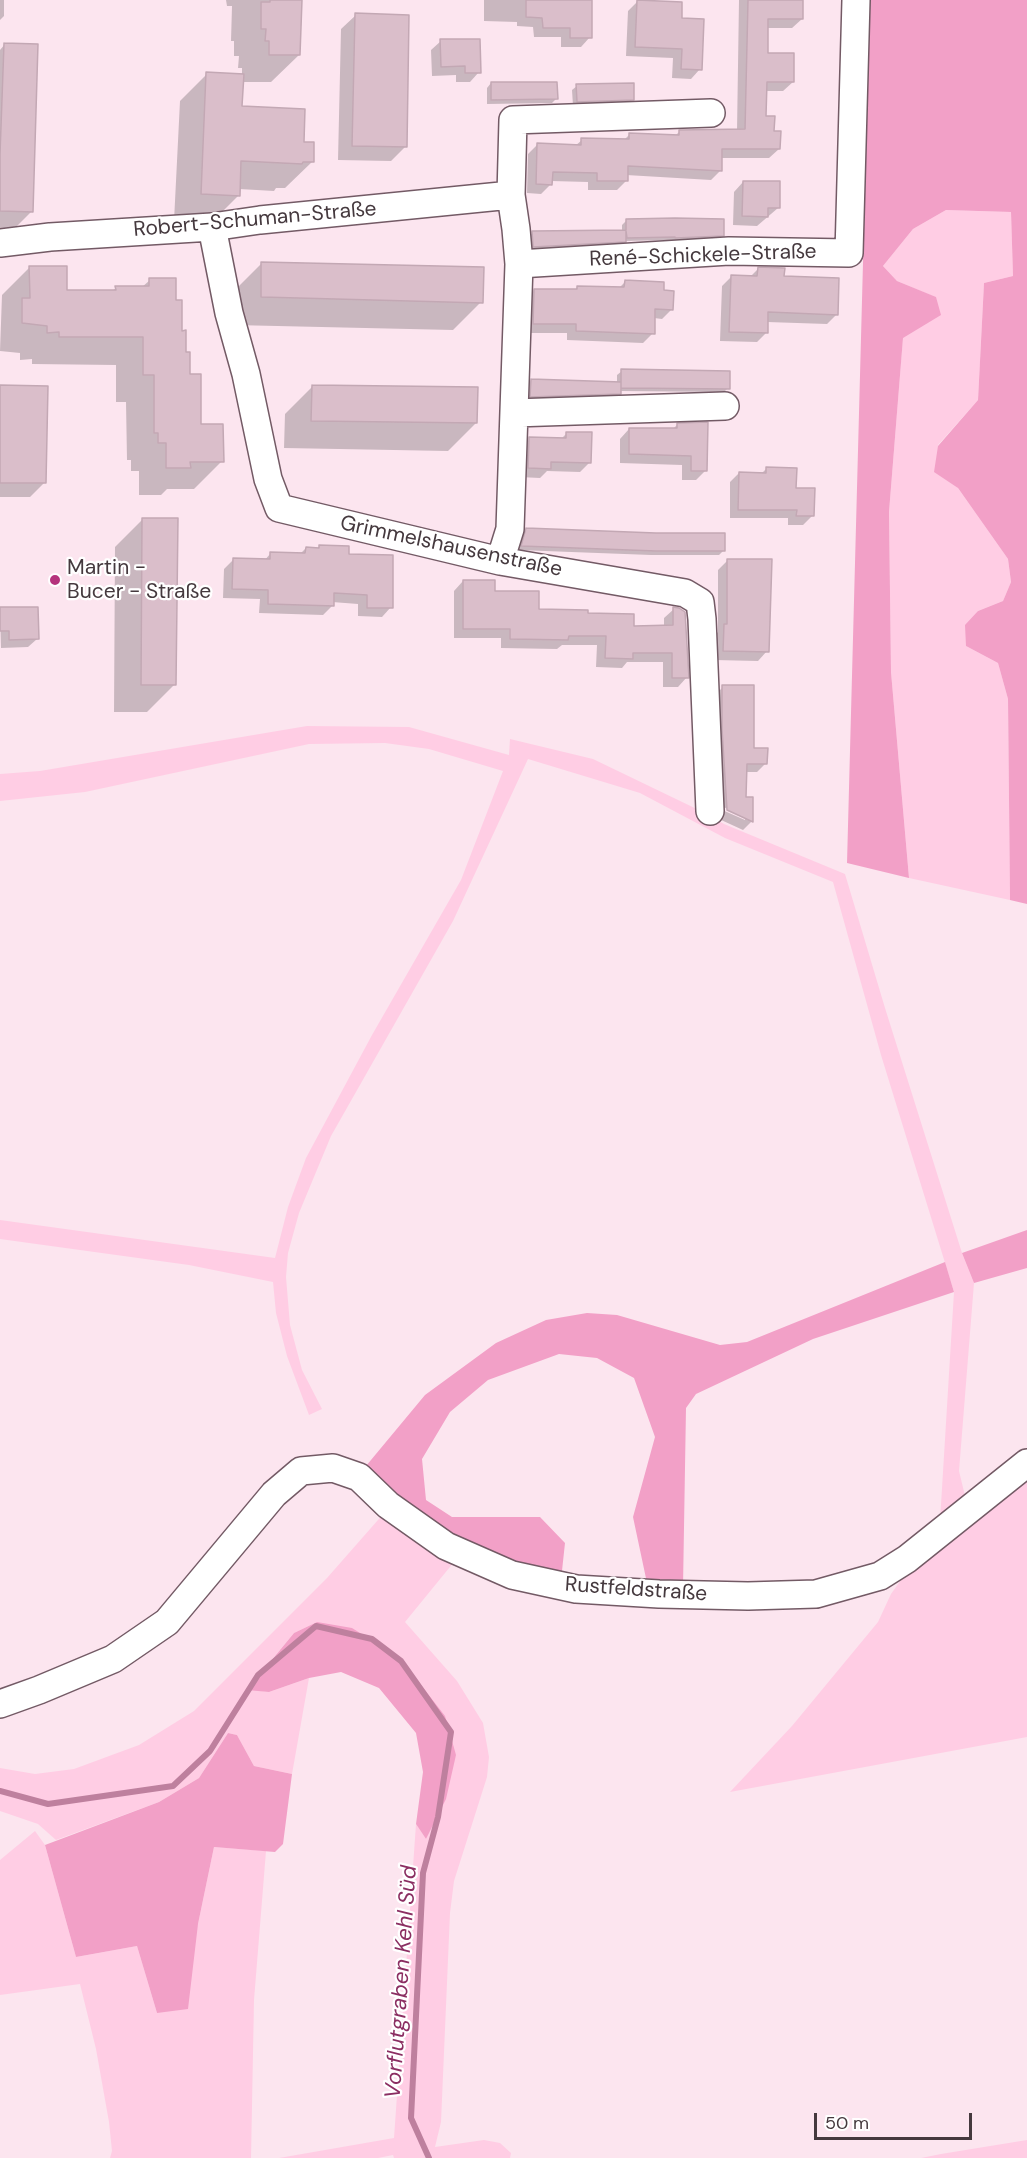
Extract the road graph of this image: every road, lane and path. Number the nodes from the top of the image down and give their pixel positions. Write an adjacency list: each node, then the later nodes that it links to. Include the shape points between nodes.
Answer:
1 (856, 0): 6 (street, René-Schickele-Straße, via 849,253 729,251)
2 (711, 113): 3 (street, via 513,120)
3 (511, 195): 4 (street, Robert-Schuman-Straße); 6 (street)
4 (212, 227): 5 (street, Robert-Schuman-Straße); 9 (street, Grimmelshausenstraße, via 268,479 279,508)
5 (0, 243)
6 (519, 264): 8 (street)
7 (725, 406): 8 (street)
8 (514, 413): 9 (street, via 510,529)
9 (500, 561): 10 (street, Grimmelshausenstraße, via 685,593 700,602)
10 (710, 811)
11 (1027, 1463): 12 (street, Rustfeldstraße, via 880,1576 816,1594 748,1596 576,1589 512,1575 446,1546 388,1505 359,1477 333,1468 301,1472 274,1494 167,1622 113,1659)
12 (0, 1704)

